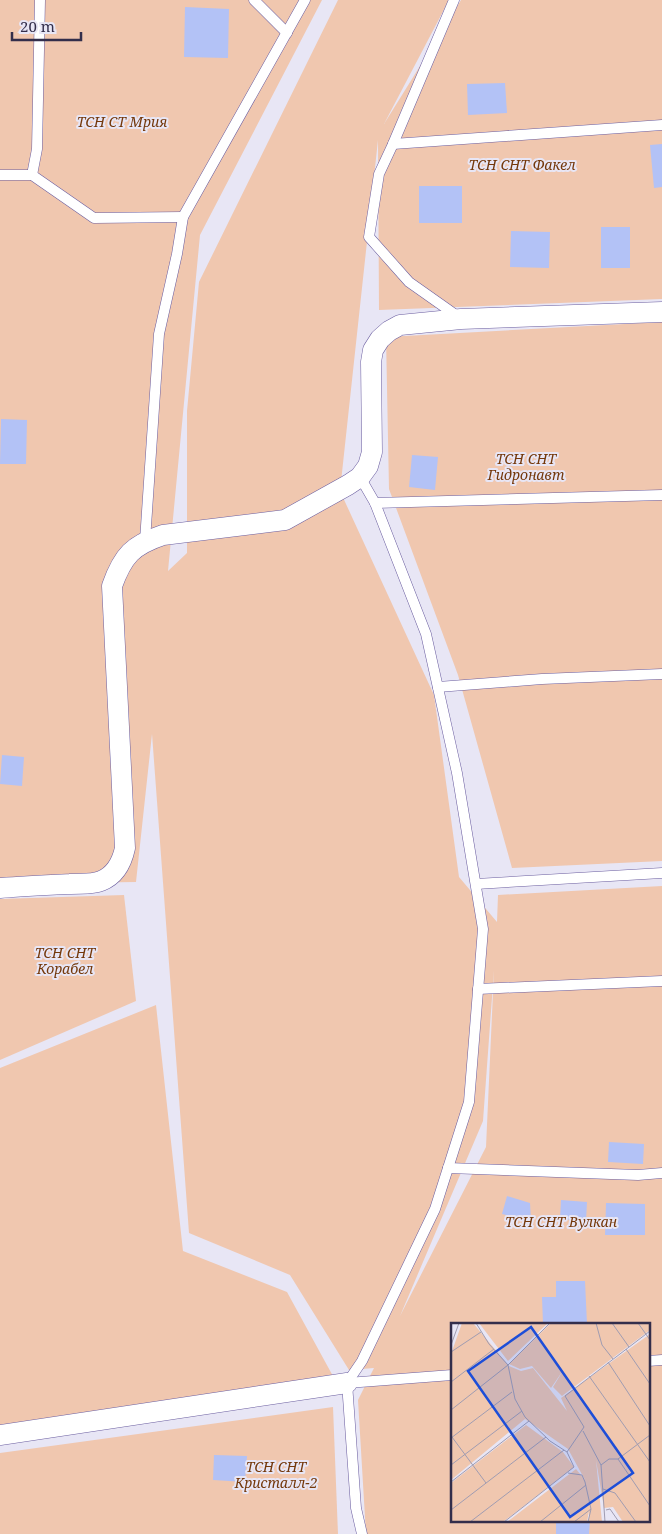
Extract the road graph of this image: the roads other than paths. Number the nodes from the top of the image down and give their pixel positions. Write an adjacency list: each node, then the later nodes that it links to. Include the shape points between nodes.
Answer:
1 (40, 0): 9 (lane, via 37,149)
2 (254, 0): 5 (lane)
3 (305, 0): 5 (lane)
4 (454, 0): 7 (lane)
5 (287, 33): 10 (lane)
6 (662, 125): 7 (lane)
7 (393, 144): 12 (lane, via 378,174 368,236 409,282)
8 (0, 175): 9 (lane)
9 (32, 175): 10 (lane, via 94,218)
10 (183, 217): 16 (lane, via 159,334)
11 (662, 312): 12 (street)
12 (461, 319): 13 (street, via 400,325 380,339 371,362 372,452)
13 (360, 477): 15 (lane); 16 (street, via 285,520 163,535)
14 (662, 495): 15 (lane)
15 (374, 503): 18 (lane, via 426,634)
16 (145, 541): 21 (street, via 118,567 112,586 126,848 122,861 114,872 89,884)
17 (662, 674): 18 (lane)
18 (438, 687): 20 (lane)
19 (662, 874): 20 (lane)
20 (476, 884): 23 (lane, via 483,929)
21 (0, 888)
22 (662, 981): 23 (lane)
23 (478, 989): 24 (lane, via 469,1102)
24 (448, 1168): 25 (lane, via 638,1175); 27 (lane, via 435,1209 362,1361)
25 (662, 1173)
26 (451, 1375): 27 (lane)
27 (346, 1382): 28 (street); 29 (lane, via 356,1508)
28 (0, 1435)
29 (362, 1534)

